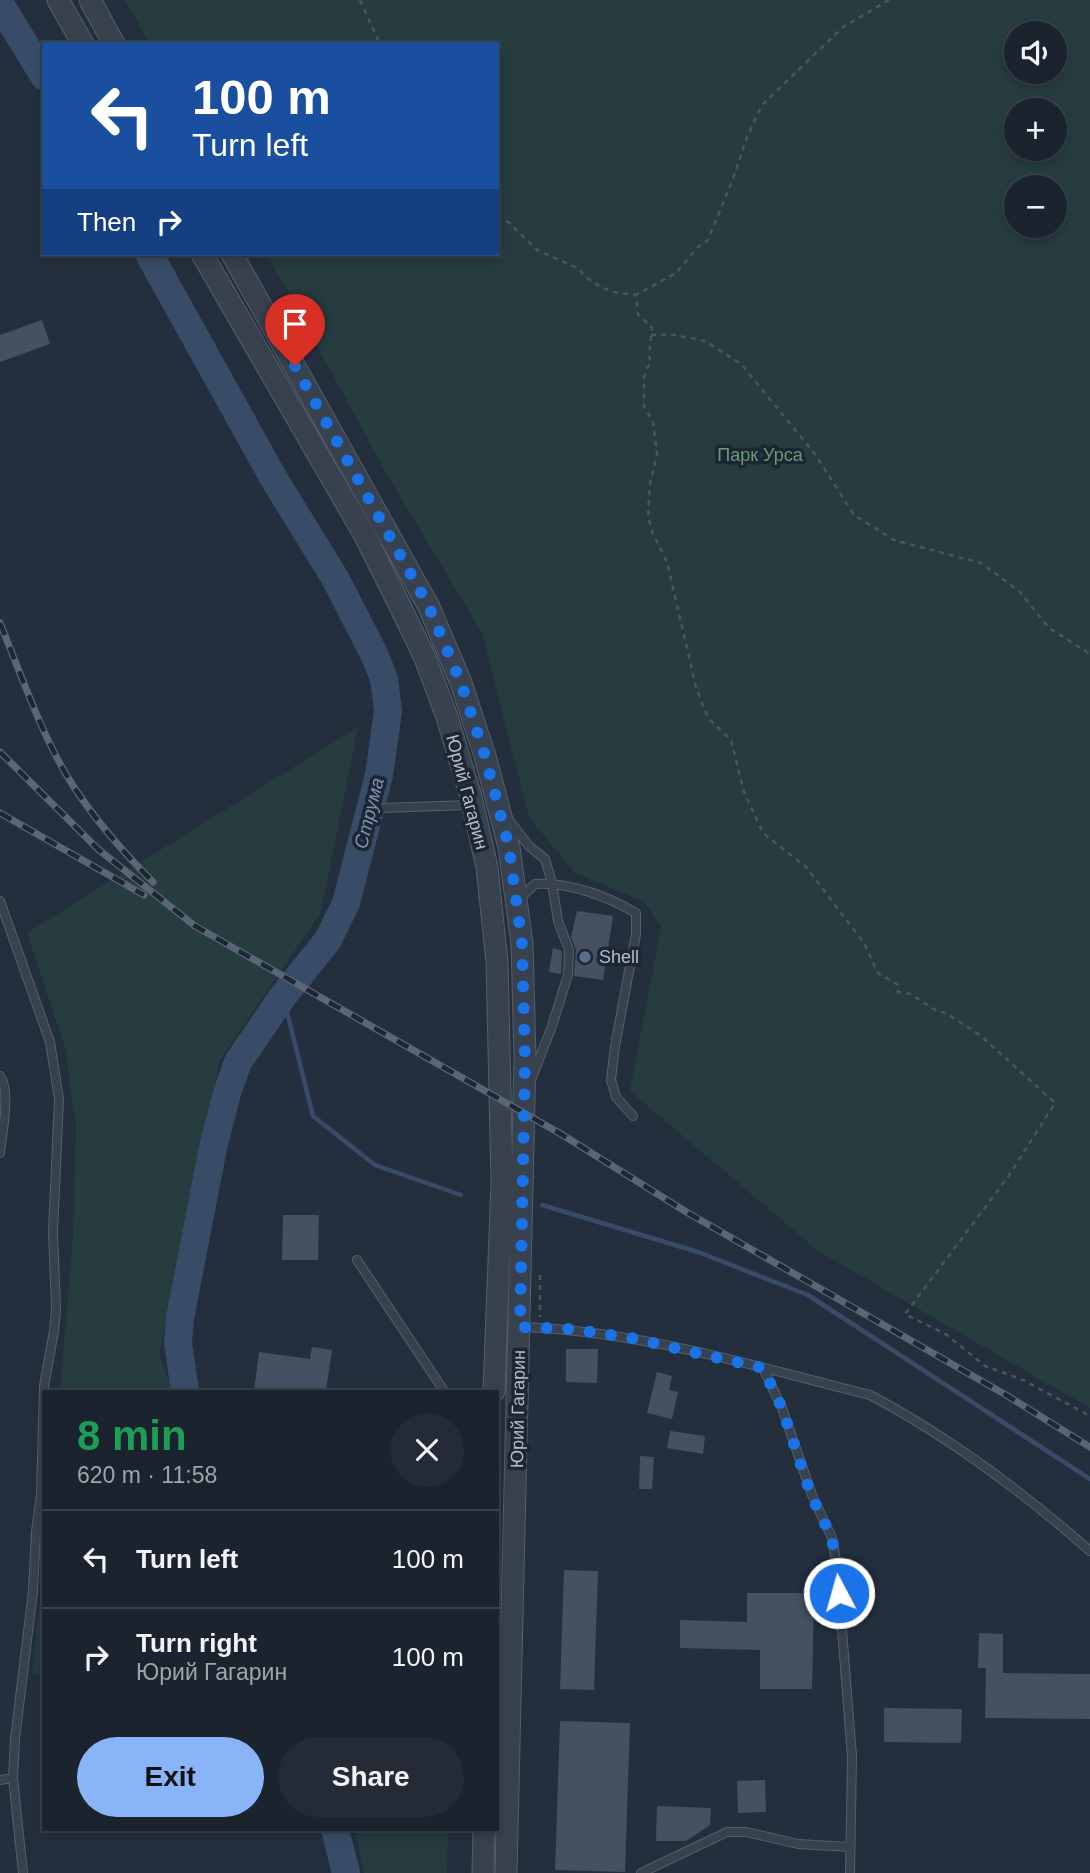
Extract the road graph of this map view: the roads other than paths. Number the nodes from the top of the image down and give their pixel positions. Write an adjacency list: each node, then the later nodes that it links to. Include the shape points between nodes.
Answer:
1 (58, 0): 3 (street)
2 (90, 0): 4 (street)
3 (82, 42)
4 (113, 42)
5 (203, 256): 7 (street, Юрий Гагарин, via 364,534 400,606 447,717)
6 (233, 256): 9 (street, Юрий Гагарин, via 429,607 461,683)
7 (473, 805): 8 (lane); 22 (street, Юрий Гагарин, via 487,867 500,1023 502,1182)
8 (382, 808)
9 (499, 808): 10 (lane, via 545,859); 12 (street, Юрий Гагарин)
10 (552, 883): 12 (lane, via 535,884); 14 (lane, via 558,922 569,950 568,975); 15 (lane, via 619,903 636,913 611,1080 617,1097)
11 (0, 901): 20 (lane, via 50,1042 59,1099 53,1232 56,1308)
12 (517, 902): 14 (street, Юрий Гагарин)
13 (0, 1076): 16 (lane, via 5,1095)
14 (524, 1095): 18 (street, Юрий Гагарин)
15 (633, 1116)
16 (0, 1153)
17 (357, 1260): 21 (lane)
18 (520, 1327): 19 (lane, via 631,1338); 31 (street, Юрий Гагарин)
19 (763, 1368): 24 (lane, via 870,1395 905,1414 978,1461); 28 (lane, via 834,1548 852,1757)
20 (44, 1390)
21 (443, 1390)
22 (494, 1390)
23 (42, 1458): 25 (lane)
24 (1090, 1551)
25 (13, 1778): 26 (lane); 29 (lane)
26 (0, 1780)
27 (484, 1831): 30 (street)
28 (850, 1847): 32 (lane, via 727,1832); 33 (lane)
29 (23, 1873)
30 (483, 1873)
31 (506, 1873)
32 (641, 1873)
33 (850, 1873)

